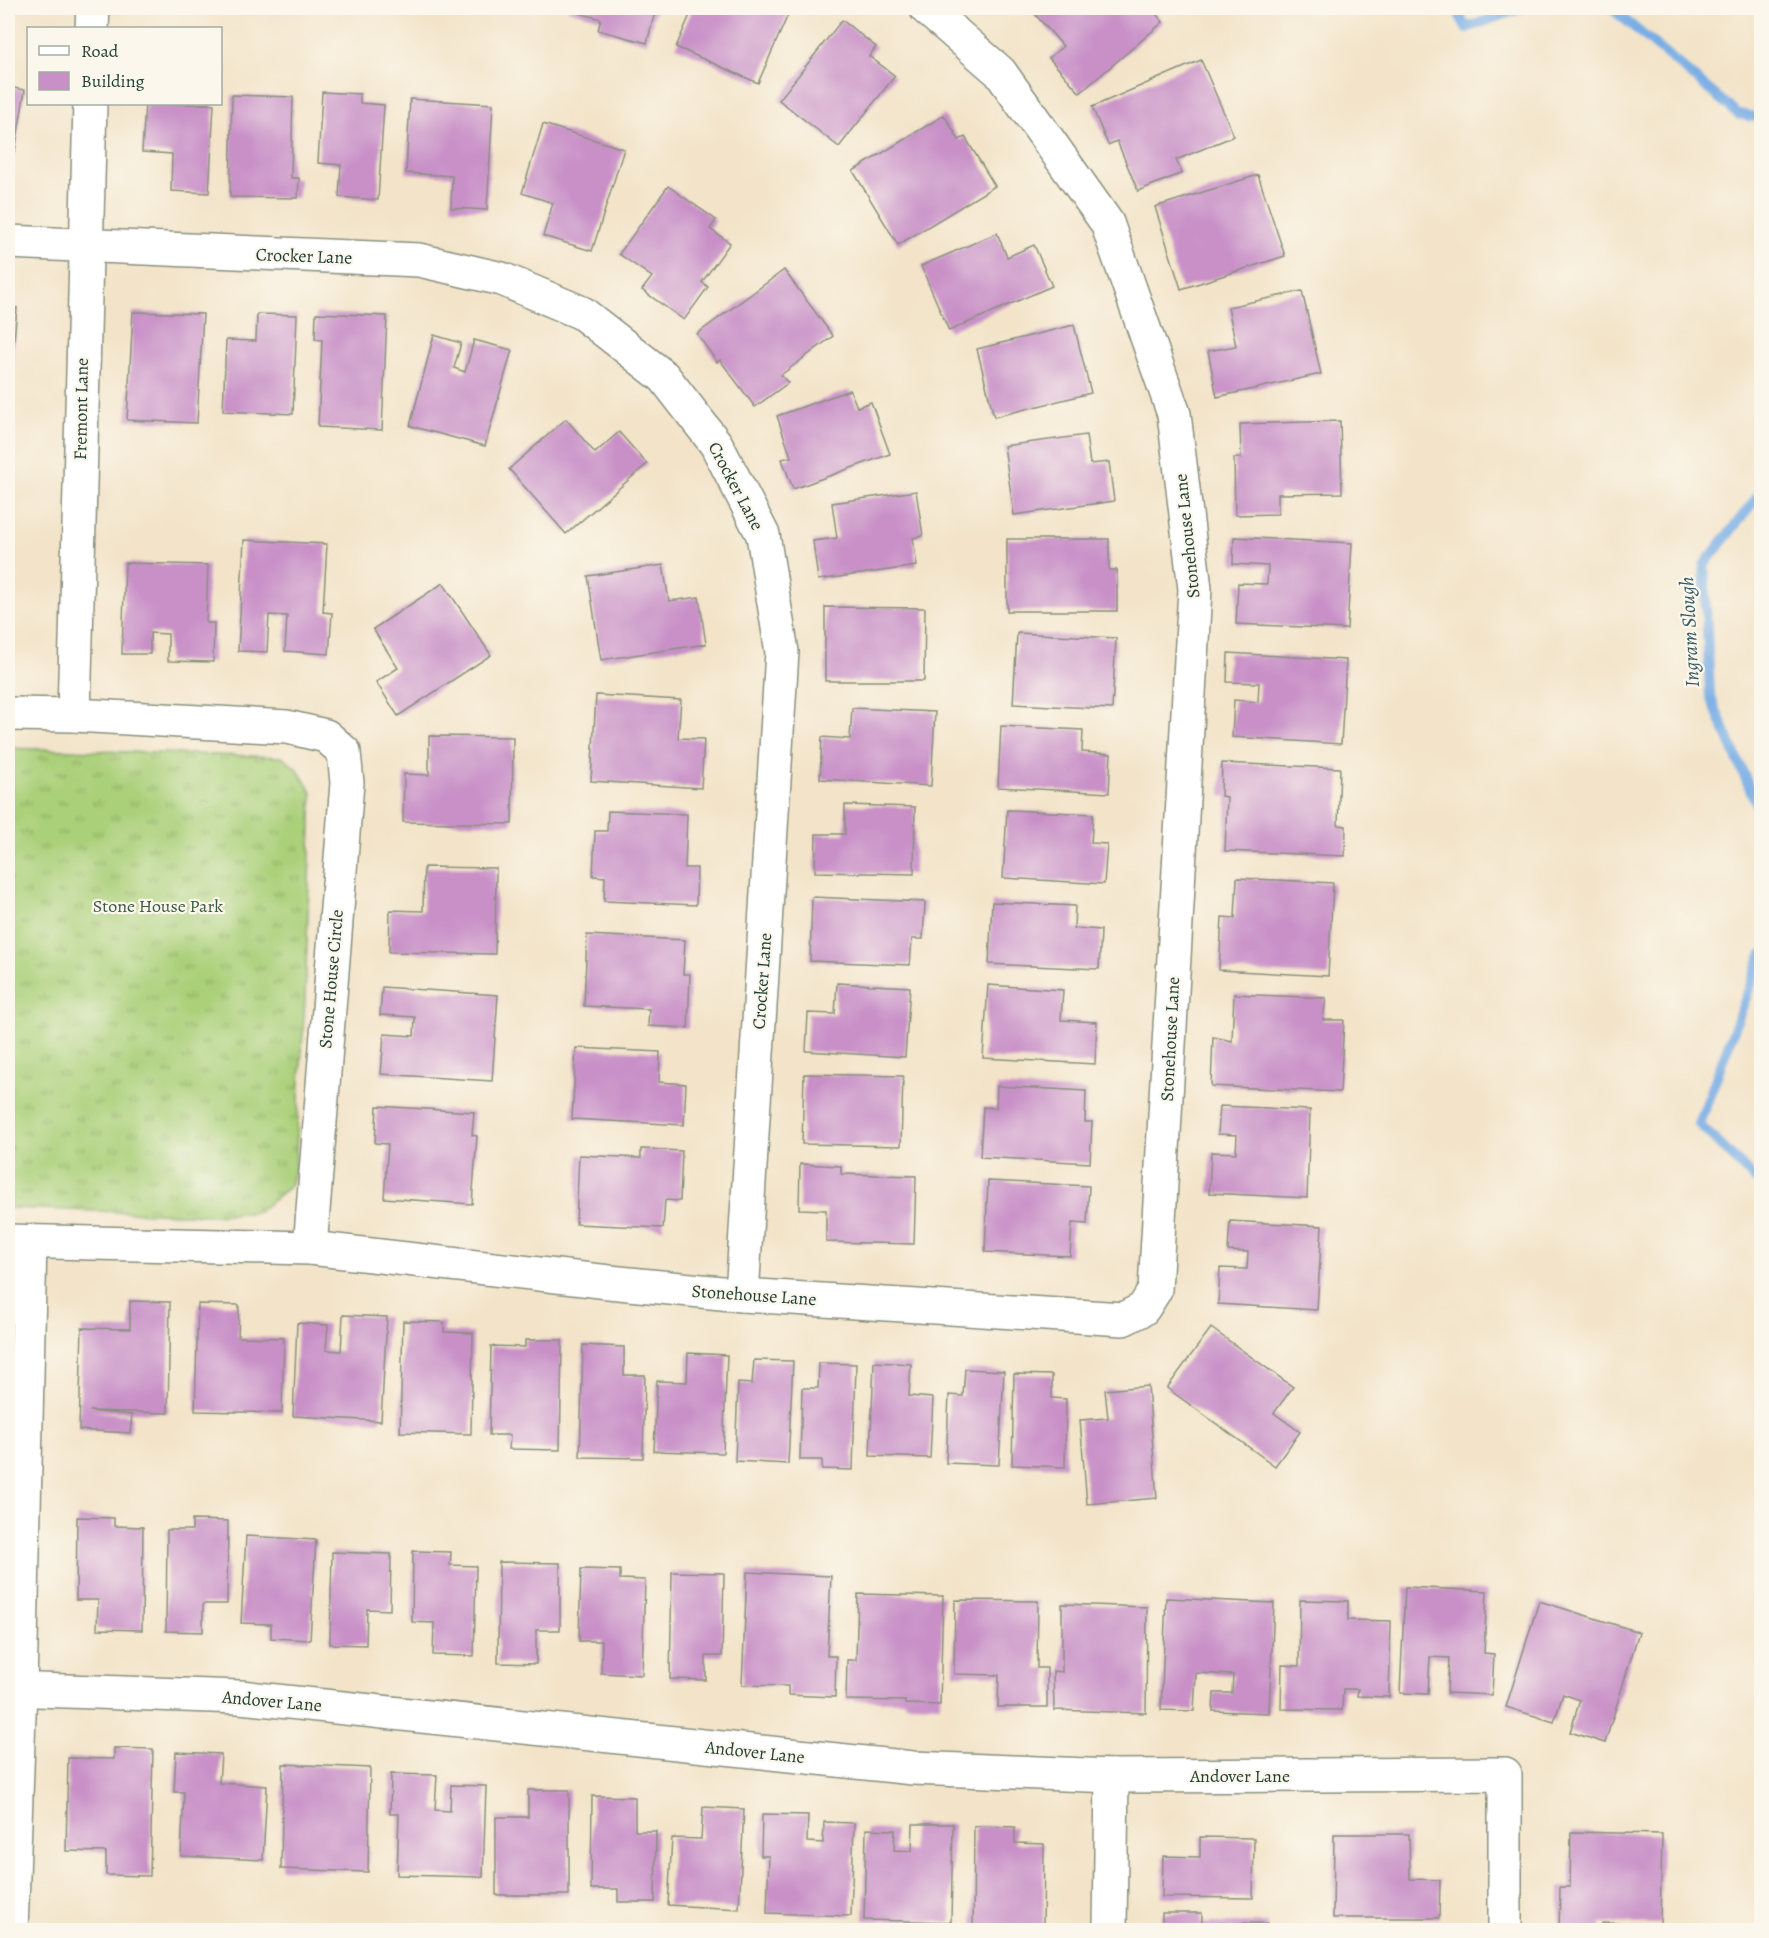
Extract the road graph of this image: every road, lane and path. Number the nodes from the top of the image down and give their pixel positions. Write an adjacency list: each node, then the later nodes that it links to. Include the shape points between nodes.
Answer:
1 (93, 8): 3 (street)
2 (926, 8): 11 (street, Stonehouse Lane, via 1000,72 1107,223 1174,414 1195,589 1155,1290 1143,1309 1123,1319)
3 (92, 27)
4 (90, 105): 6 (street, Fremont Lane)
5 (8, 242): 6 (street, Crocker Lane)
6 (85, 247): 8 (street, Fremont Lane); 11 (street, Crocker Lane, via 419,260 502,279 582,314 664,377 716,444 763,535 782,652)
7 (8, 714): 8 (street, Stone House Circle)
8 (74, 715): 10 (street, Stone House Circle, via 287,727 326,736 344,752 347,783)
9 (19, 1242): 10 (street); 12 (street)
10 (310, 1248): 11 (street, Stonehouse Lane)
11 (742, 1295)
12 (14, 1689): 13 (street, Andover Lane, via 240,1697 913,1768); 14 (street)
13 (1112, 1776): 15 (street); 16 (street, Andover Lane, via 1505,1774)
14 (11, 1930)
15 (1110, 1930)
16 (1505, 1930)

